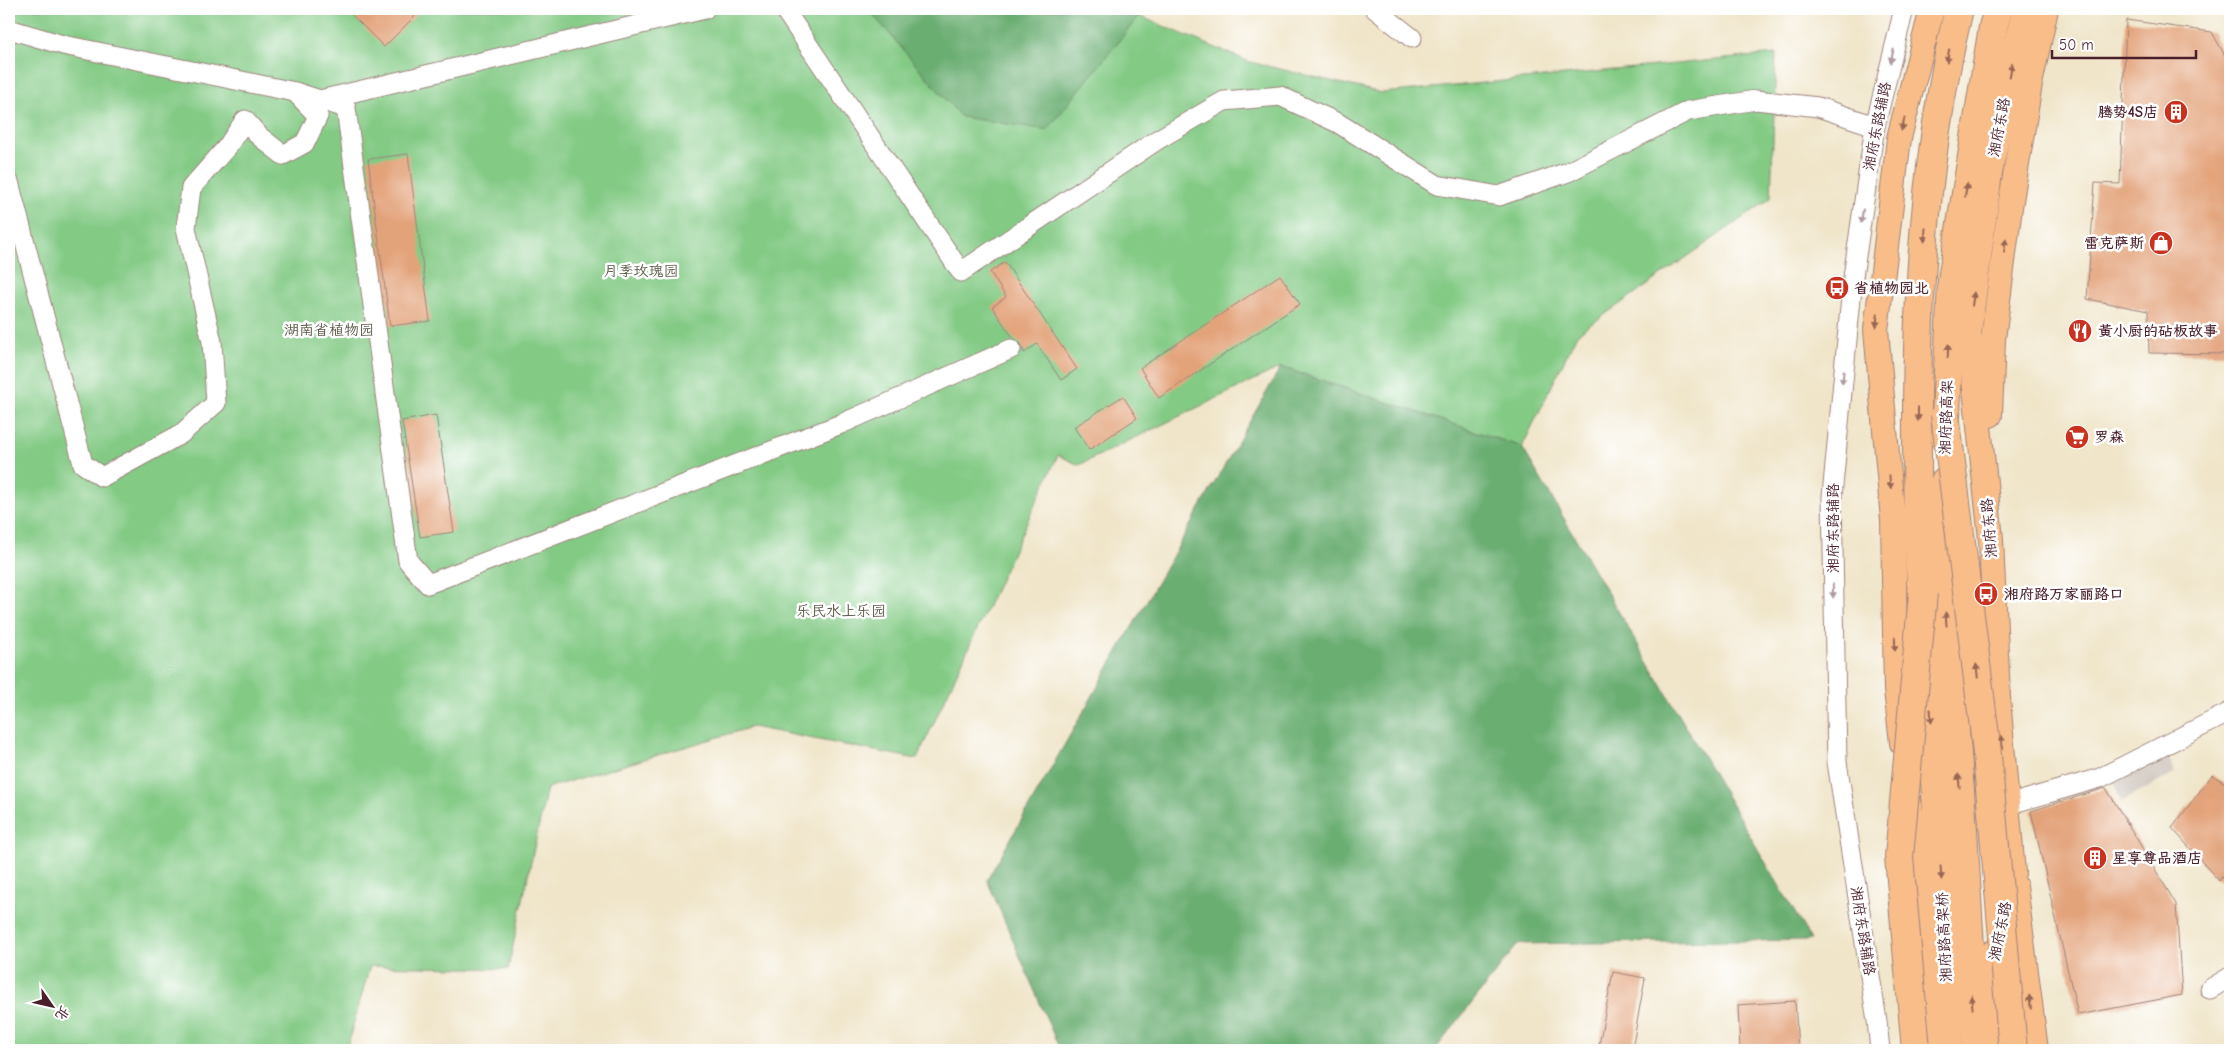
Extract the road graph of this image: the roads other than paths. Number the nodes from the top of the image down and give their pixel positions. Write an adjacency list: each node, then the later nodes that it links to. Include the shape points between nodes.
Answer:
1 (704, 9): 12 (street)
2 (784, 9): 13 (street, via 961,272 1157,140 1224,101 1280,96 1338,123 1437,185 1499,196 1568,172 1688,111 1756,100 1818,107)
3 (1375, 9): 10 (street)
4 (1904, 9): 13 (street, 湘府东路辅路, one-way to 13)
5 (1932, 9): 26 (main road, one-way to 26, via 1899,138 1876,330 1893,520 1896,690 1916,853)
6 (1959, 9): 17 (highway, 湘府路高架, one-way to 17, via 1930,164 1918,321 1918,522)
7 (1998, 9): 16 (highway, 湘府路高架, one-way to 7, via 1952,280)
8 (2041, 9): 19 (main road, 湘府东路, one-way to 8, via 1998,698 1991,539 1989,436 1993,339)
9 (9, 29): 11 (street, via 63,45)
10 (1412, 38)
11 (295, 92): 12 (street); 14 (street, via 318,116 304,143 283,155 245,120 227,147 191,188 186,228 212,342 216,403 181,434 102,477 83,464)
12 (320, 100): 15 (street, via 346,108 408,562 428,584 841,424)
13 (1875, 126): 24 (street, 湘府东路辅路, one-way to 24, via 1853,277 1832,496 1837,762)
14 (9, 182)
15 (1011, 349)
16 (1945, 414): 20 (highway, 湘府路高架, one-way to 16, bridge, via 1944,588); 30 (highway, one-way to 16, bridge, via 1986,744)
17 (1923, 593): 20 (highway, 湘府路高架, one-way to 20, bridge); 25 (highway, bridge, via 1899,857)
18 (2230, 712): 19 (street, via 2100,778)
19 (2007, 805): 21 (main road, 湘府东路)
20 (1950, 827): 27 (highway, 湘府路高架桥, one-way to 27, via 1945,937); 28 (highway, 湘府路高架桥, one-way to 20)
21 (2013, 873): 29 (main road, 湘府东路, via 1992,956); 31 (main road, one-way to 21)
22 (2230, 977): 23 (street)
23 (2210, 990)
24 (1880, 1050)
25 (1916, 1050)
26 (1933, 1050)
27 (1948, 1050)
28 (1976, 1050)
29 (1997, 1050)
30 (2013, 1050)
31 (2036, 1050)

